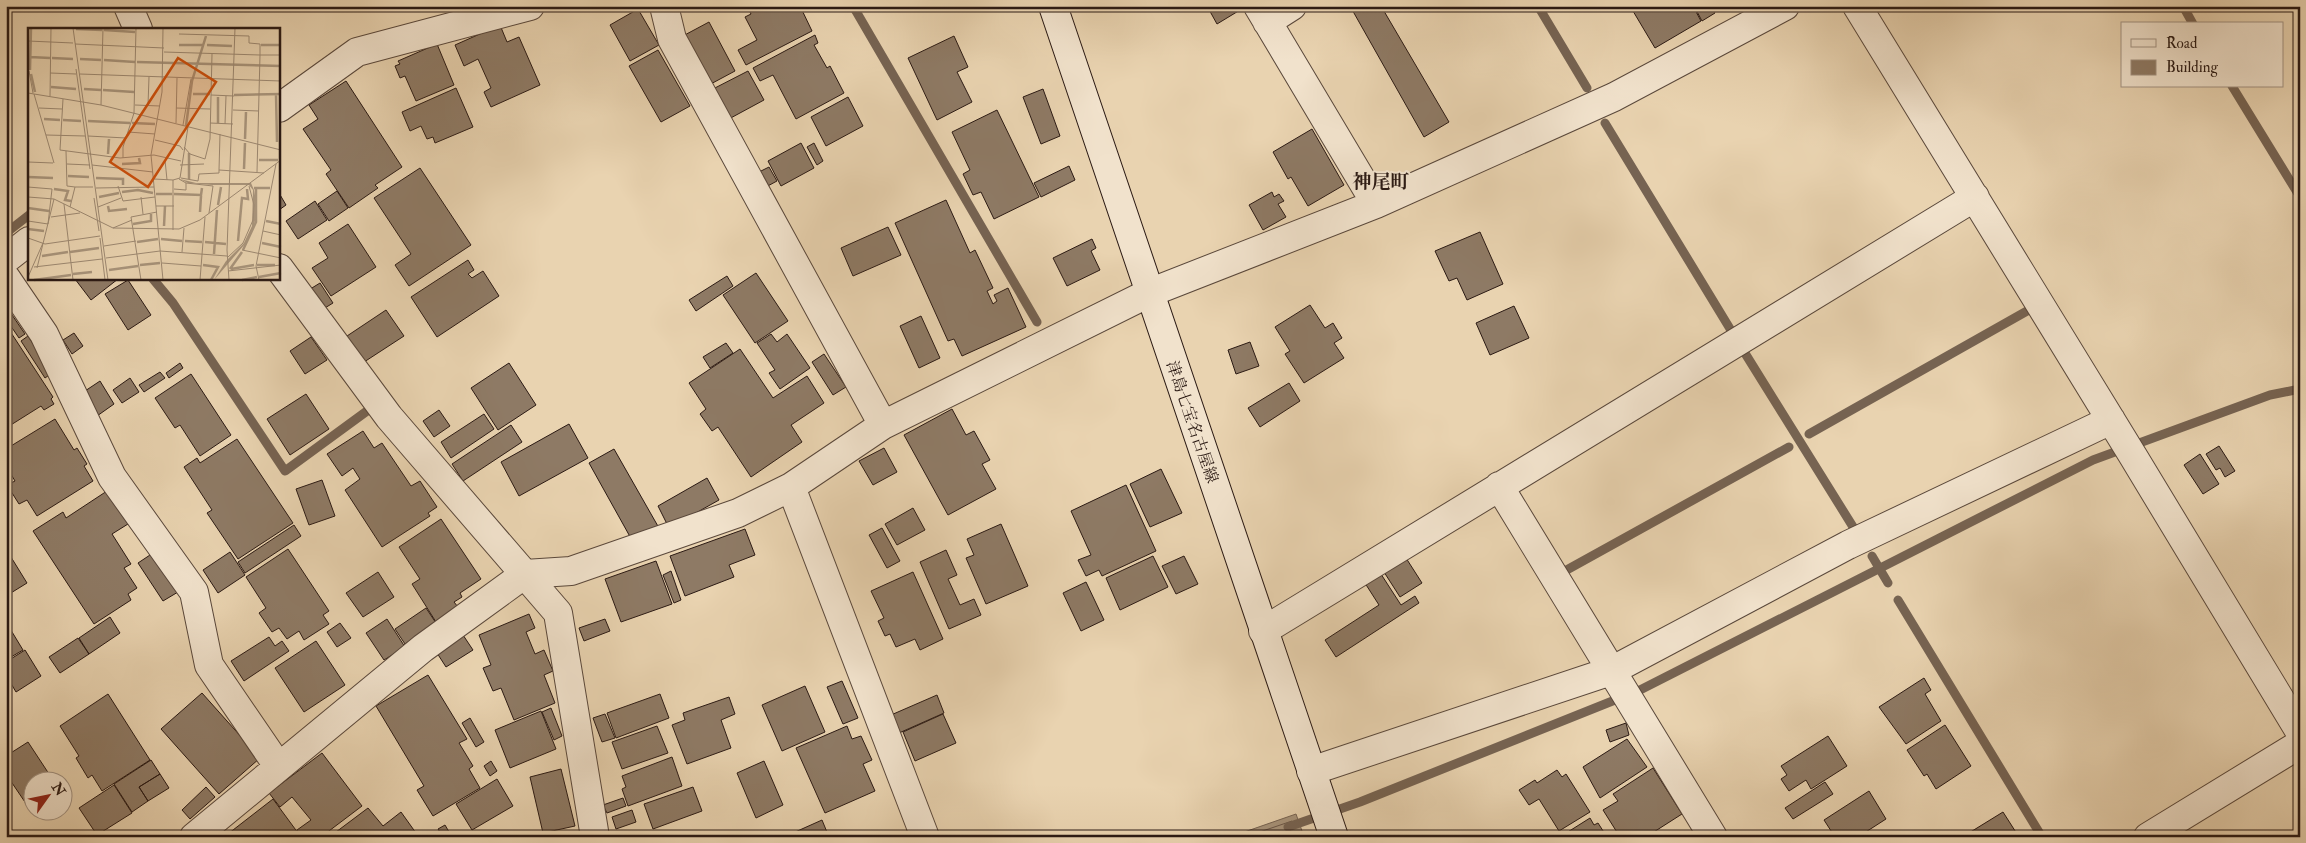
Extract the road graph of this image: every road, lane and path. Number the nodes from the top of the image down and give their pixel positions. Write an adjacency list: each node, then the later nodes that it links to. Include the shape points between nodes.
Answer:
1 (128, 6): 9 (street)
2 (530, 6): 10 (street, via 357,52)
3 (664, 6): 18 (street, via 672,39)
4 (1053, 6): 17 (street, 津島七宝名古屋線)
5 (1292, 6): 8 (street)
6 (1785, 6): 12 (street, via 1614,97)
7 (1857, 6): 11 (street)
8 (1263, 14): 12 (street)
9 (138, 28)
10 (280, 107)
11 (1975, 197): 19 (street); 20 (street)
12 (1376, 204): 17 (street)
13 (28, 241): 14 (street)
14 (6, 259)
15 (280, 269): 22 (street, via 389,416)
16 (6, 278): 27 (street, via 44,334 112,477 194,592 209,665)
17 (1149, 293): 18 (street); 23 (street, 津島七宝名古屋線)
18 (883, 425): 21 (street)
19 (2122, 437): 24 (street, via 1848,545); 25 (street)
20 (1499, 486): 23 (street); 24 (street)
21 (791, 488): 22 (street, via 738,513 571,572); 32 (street)
22 (525, 574): 27 (street, via 424,648); 31 (street, via 558,613)
23 (1263, 631): 28 (street, 津島七宝名古屋線)
24 (1614, 676): 28 (street); 33 (street)
25 (2300, 732)
26 (2300, 744): 34 (street)
27 (278, 766): 30 (street)
28 (1315, 781): 29 (street, 津島七宝名古屋線)
29 (1332, 832)
30 (194, 837)
31 (594, 837)
32 (925, 837)
33 (1713, 837)
34 (2148, 837)

